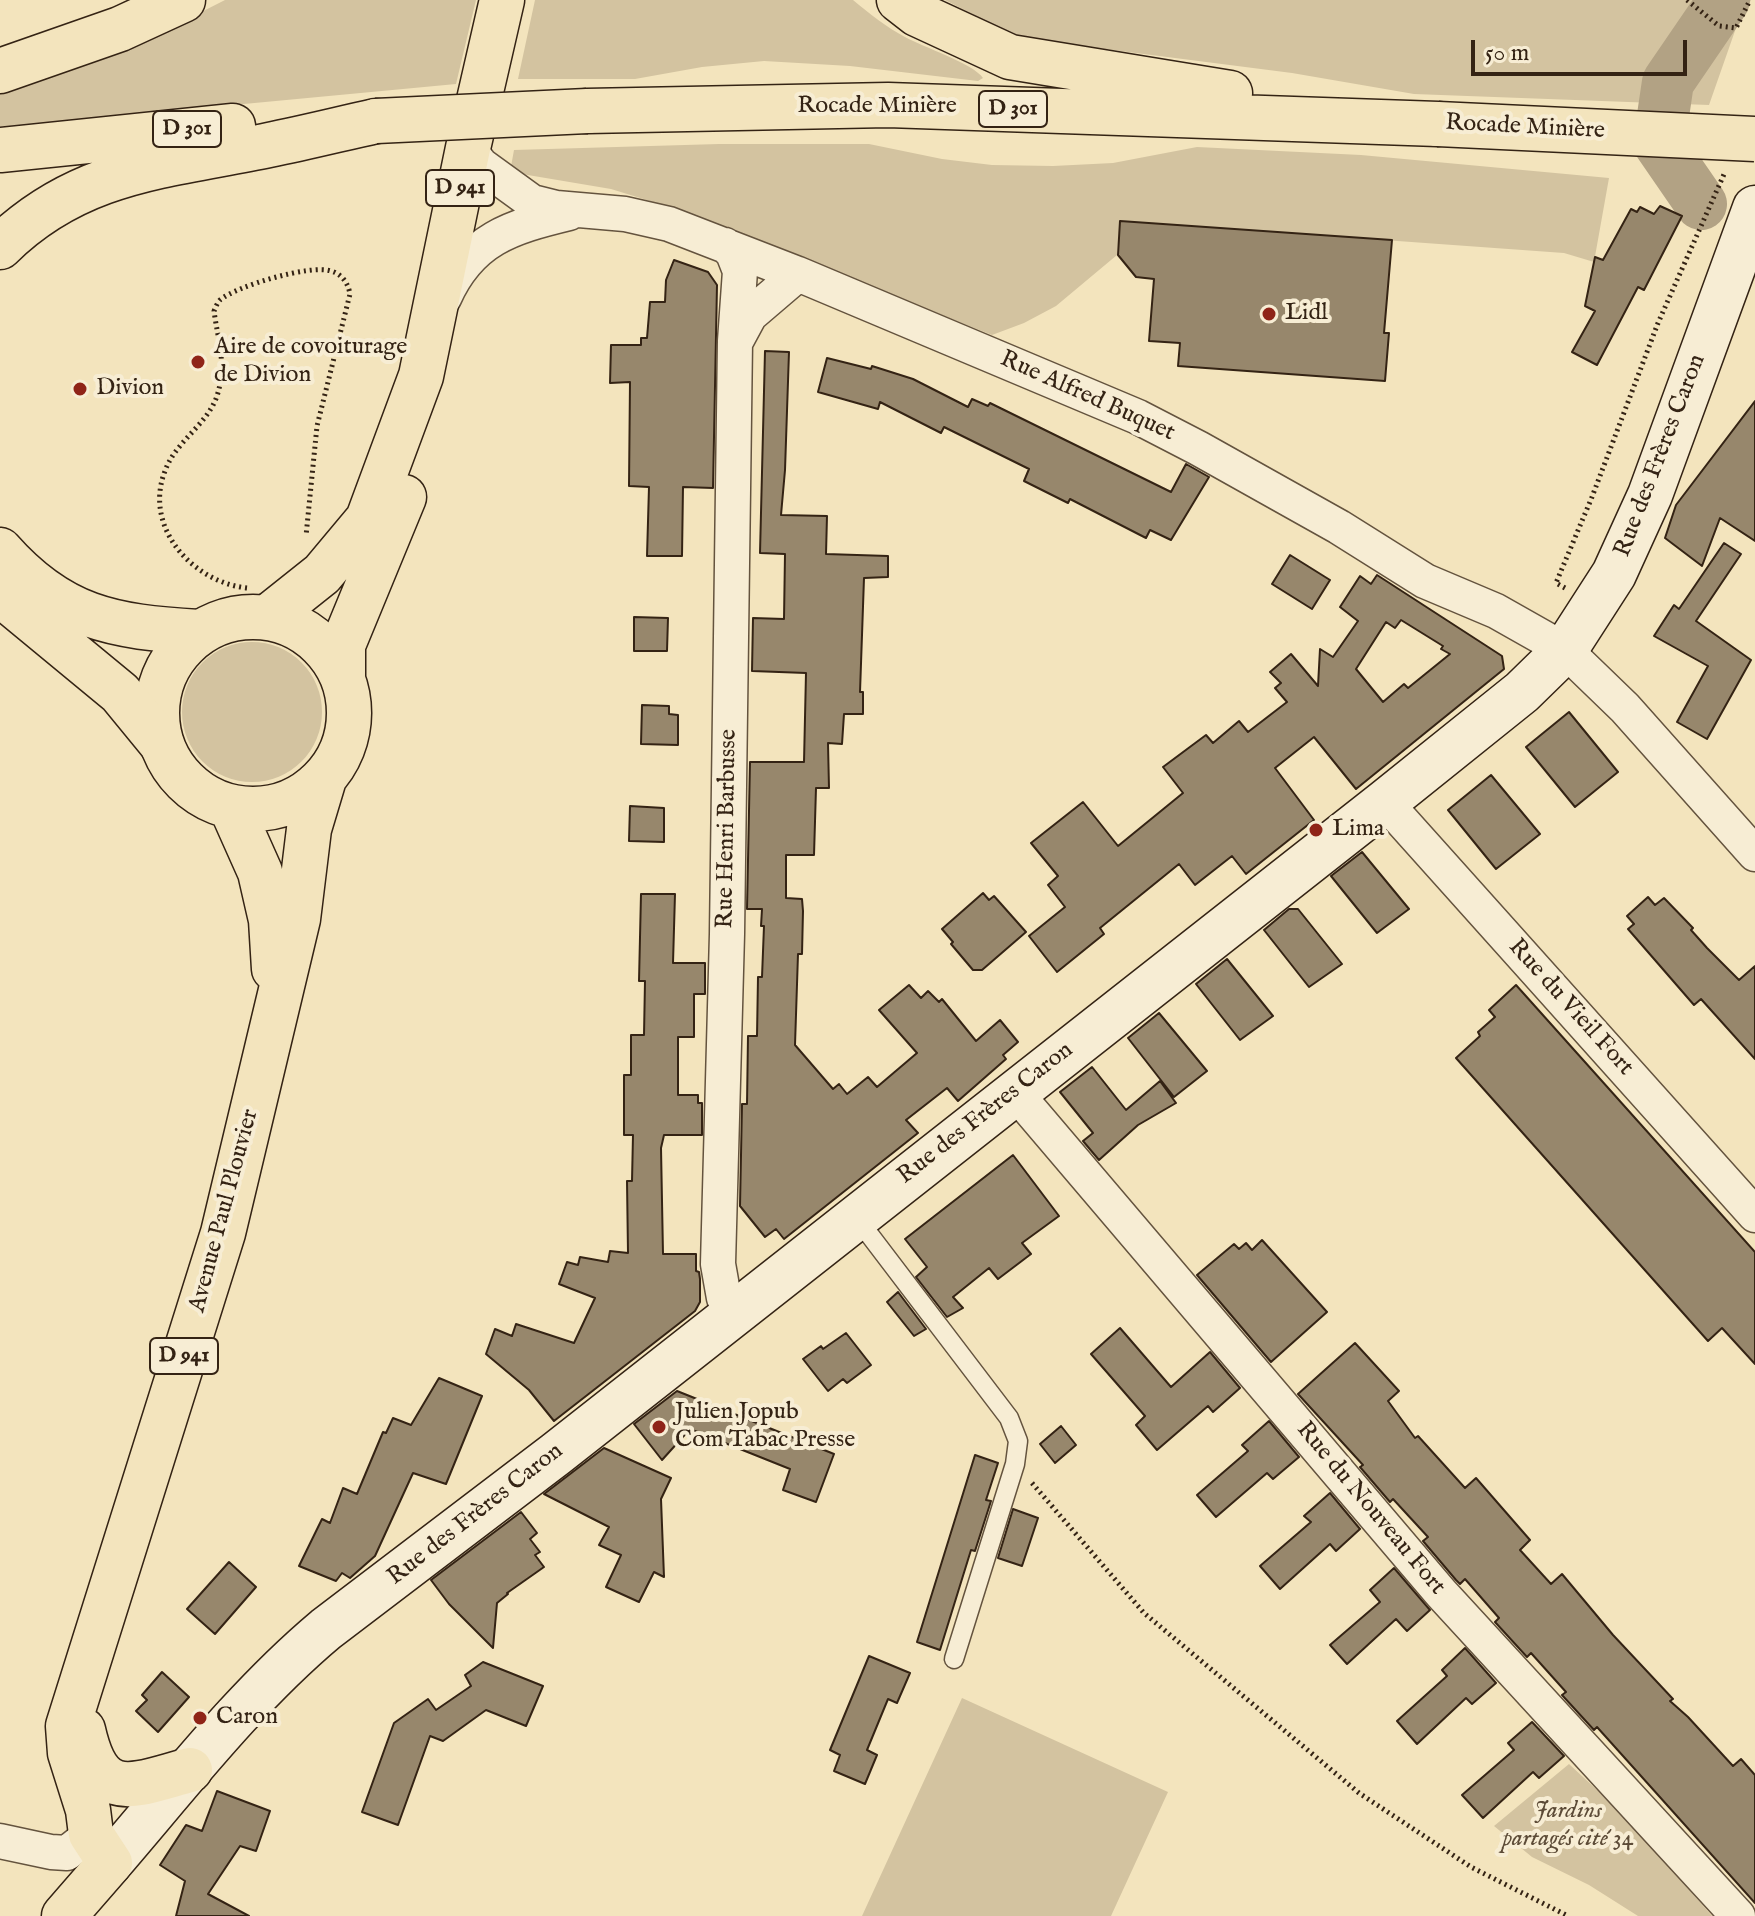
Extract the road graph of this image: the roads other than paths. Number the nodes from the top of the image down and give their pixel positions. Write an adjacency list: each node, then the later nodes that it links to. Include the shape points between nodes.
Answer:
1 (183, 0): 4 (main road, via 120,29)
2 (502, 0): 7 (main road, D 941)
3 (899, 0): 6 (main road, via 917,14 1010,57)
4 (0, 71)
5 (376, 121): 6 (main road, Rocade Minière / D 301, bridge, via 888,105); 8 (main road, Rocade Minière / D 301, via 202,127); 13 (main road, via 190,158 91,186 43,211)
6 (1438, 124): 9 (main road, Rocade Minière / D 301, bridge)
7 (468, 148): 11 (street, Rue Alfred Buquet, via 489,172 532,202); 15 (main road, D 941)
8 (0, 150)
9 (1742, 151)
10 (1755, 208): 22 (main road, Rue des Frères Caron, via 1650,495 1614,574)
11 (581, 210): 12 (street, Rue Alfred Buquet, via 669,224); 15 (street, Rue Alfred Buquet, via 531,222 467,258)
12 (725, 245): 14 (street, Rue Alfred Buquet); 16 (street, Rue Henri Barbusse, via 740,271)
13 (0, 247)
14 (798, 274): 16 (street, via 750,315); 22 (street, Rue Alfred Buquet, via 1138,417 1339,527 1425,581 1496,611)
15 (431, 328): 17 (main road, D 941)
16 (735, 341): 33 (street, Rue Henri Barbusse, via 718,1264 724,1298)
17 (421, 376): 20 (main road, D 941, via 368,519 322,574); 23 (main road, D 941, via 421,423 406,493 343,645)
18 (0, 550): 21 (main road, via 43,592 75,610 116,624)
19 (0, 594): 24 (main road, via 120,693)
20 (261, 602): 21 (main road, via 244,616); 23 (main road, via 326,649)
21 (199, 632): 24 (main road, via 173,659 158,693)
22 (1565, 650): 26 (main road, Rue des Frères Caron, via 1522,692); 28 (street, Rue Alfred Buquet, via 1625,708)
23 (343, 677): 25 (main road, via 348,731)
24 (161, 743): 27 (main road, via 187,784)
25 (324, 779): 27 (main road, via 296,799 264,809); 29 (main road, Avenue Paul Plouvier / D 941, via 309,829 298,919)
26 (1385, 802): 30 (main road, Rue des Frères Caron); 31 (street, Rue du Vieil Fort)
27 (231, 807): 29 (main road, D 941, via 260,872 271,920)
28 (1755, 854)
29 (276, 1008): 35 (main road, Avenue Paul Plouvier / D 941, via 223,1233)
30 (1014, 1091): 32 (main road, Rue des Frères Caron); 40 (street, Rue du Nouveau Fort, via 1441,1593)
31 (1755, 1215)
32 (856, 1217): 33 (main road, Rue des Frères Caron); 34 (lane, via 1009,1418 1018,1441)
33 (734, 1313): 36 (main road, Rue des Frères Caron, via 296,1654)
34 (954, 1659)
35 (76, 1700): 36 (main road, via 91,1758 113,1782 134,1786); 38 (main road, Avenue Paul Plouvier / D 941, via 68,1737)
36 (190, 1770): 38 (main road, Rue des Frères Caron)
37 (0, 1841): 38 (street, via 51,1852)
38 (100, 1848): 39 (main road, Rue des Frères Caron)
39 (64, 1916)
40 (1738, 1916)

